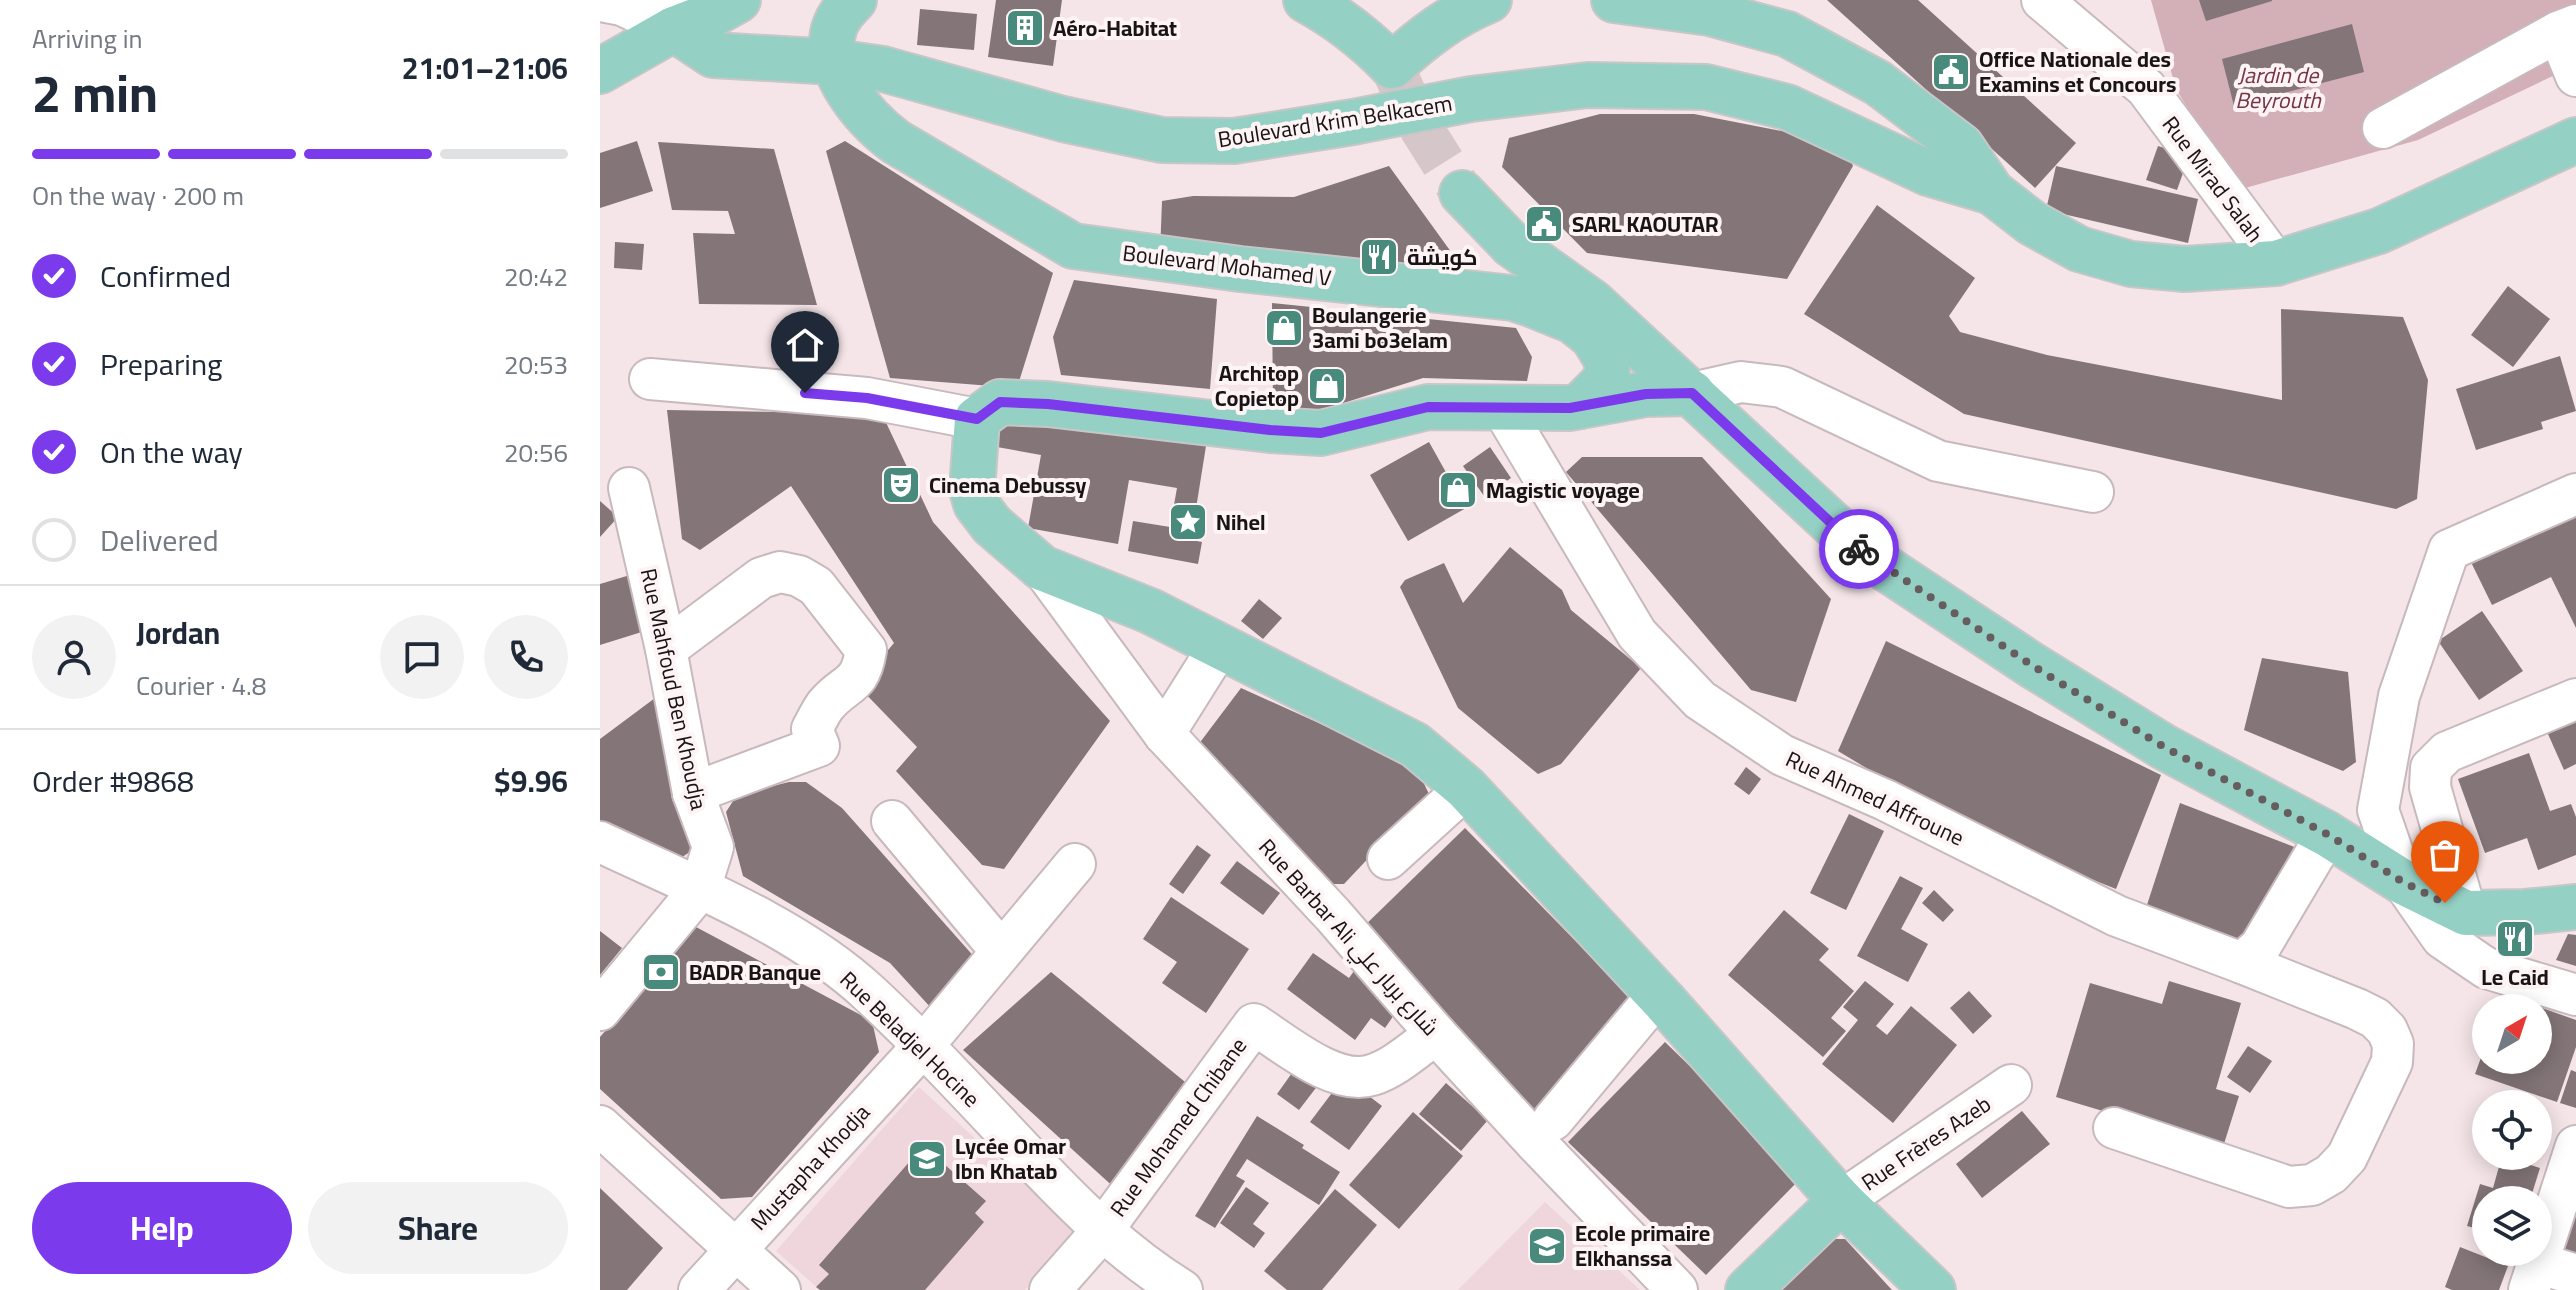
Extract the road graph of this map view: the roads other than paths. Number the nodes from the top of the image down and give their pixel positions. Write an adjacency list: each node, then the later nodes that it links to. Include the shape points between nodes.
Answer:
1 (738, 0): 8 (main road, via 713,14)
2 (854, 0): 10 (main road, via 836,24)
3 (1306, 0): 4 (main road, via 1364,38 1392,66 1423,36)
4 (1489, 0)
5 (1614, 0): 15 (main road, via 1710,13 1787,34 1878,83 1961,146)
6 (2042, 0): 17 (street, Rue Mirad Salah, via 2146,88)
7 (600, 1): 8 (street)
8 (676, 15): 10 (main road, Boulevard Krim Belkacem, via 713,55); 11 (main road)
9 (2567, 28): 12 (street); 13 (street)
10 (835, 62): 15 (main road, Boulevard Krim Belkacem, via 883,69 1063,119 1162,140 1234,141 1471,99 1588,85 1706,87 1787,107 1928,173); 21 (main road, Boulevard Mohamed V, via 855,104 874,126 1073,246 1513,298 1573,321 1593,337 1607,360 1607,379)
11 (600, 71)
12 (2576, 76)
13 (2383, 128)
14 (2576, 140): 17 (main road, via 2379,231)
15 (1992, 192): 17 (main road, via 2032,223 2079,249 2131,264 2185,269)
16 (1462, 193): 19 (main road, via 1512,245 1592,302)
17 (2276, 263)
18 (650, 379): 22 (street, via 867,398)
19 (1692, 393): 21 (main road, via 1646,394); 24 (street, via 1741,382 1782,387 1938,461); 34 (main road, via 1867,556 2164,747)
20 (1501, 406): 21 (main road); 22 (main road, via 1428,407 1321,433 1000,402); 43 (street, Rue Ahmed Affroune, via 1637,634 1700,700 1782,755 1885,800 2117,916)
21 (1580, 406)
22 (977, 419): 26 (main road, via 971,476 976,504)
23 (629, 488): 28 (street, Rue Mahfoud Ben Khoudja)
24 (2093, 492)
25 (2576, 494): 38 (street, via 2449,550 2399,696 2378,810)
26 (1042, 568): 27 (main road); 30 (street, Rue Barbar Ali شارع بربار علي)
27 (1220, 645): 30 (street); 31 (main road, via 1415,745)
28 (666, 649): 32 (street, Rue Mahfoud Ben Khoudja); 32 (street, via 761,578 780,572 816,586 866,650 863,670 826,705 812,729 819,746)
29 (2576, 699): 41 (street, via 2447,752 2431,768 2430,787)
30 (1164, 734): 47 (street, Rue Barbar Ali شارع بربار علي)
31 (1466, 788): 36 (street); 45 (main road)
32 (693, 793): 39 (street, Rue Mahfoud Ben Khoudja, via 713,847)
33 (892, 821): 42 (street)
34 (2327, 834): 38 (main road); 43 (street, via 2260,947)
35 (600, 842): 39 (street, Rue Beladjel Hocine)
36 (1388, 859)
37 (1075, 864): 42 (street, Mustapha Khodja)
38 (2403, 882): 41 (main road); 44 (street, via 2442,938 2486,968)
39 (700, 889): 46 (street); 48 (street, Rue Beladjel Hocine, via 811,947 867,991)
40 (2576, 907): 41 (main road)
41 (2466, 913)
42 (1001, 951): 48 (street, Mustapha Khodja)
43 (2242, 963): 52 (street, Rue Ahmed Affroune, via 2357,1009 2387,1030 2392,1062 2347,1157 2312,1185 2289,1187)
44 (2576, 995)
45 (1663, 1000): 50 (street, via 1650,1004); 54 (main road)
46 (600, 1010)
47 (1436, 1034): 55 (street, Rue Mohamed Chibane, via 1371,1076 1349,1077 1327,1070 1254,1024); 63 (street, Rue Barbar Ali شارع بربار علي)
48 (923, 1046): 55 (street, Rue Beladjel Hocine); 56 (street, Mustapha Khodja)
49 (2011, 1085): 54 (street, Rue Frères Azeb)
50 (1553, 1120)
51 (600, 1126): 56 (street)
52 (2114, 1128)
53 (2576, 1146): 58 (street)
54 (1841, 1201): 64 (main road); 65 (main road)
55 (1102, 1231): 61 (street, Rue Mohamed Chibane); 62 (street, Rue Beladjel Hocine)
56 (735, 1249): 59 (street, Mustapha Khodja); 60 (street)
57 (2576, 1275): 58 (street)
58 (2533, 1277)
59 (699, 1290)
60 (780, 1290)
61 (1050, 1290)
62 (1182, 1290)
63 (1677, 1290)
64 (1748, 1290)
65 (1933, 1290)

